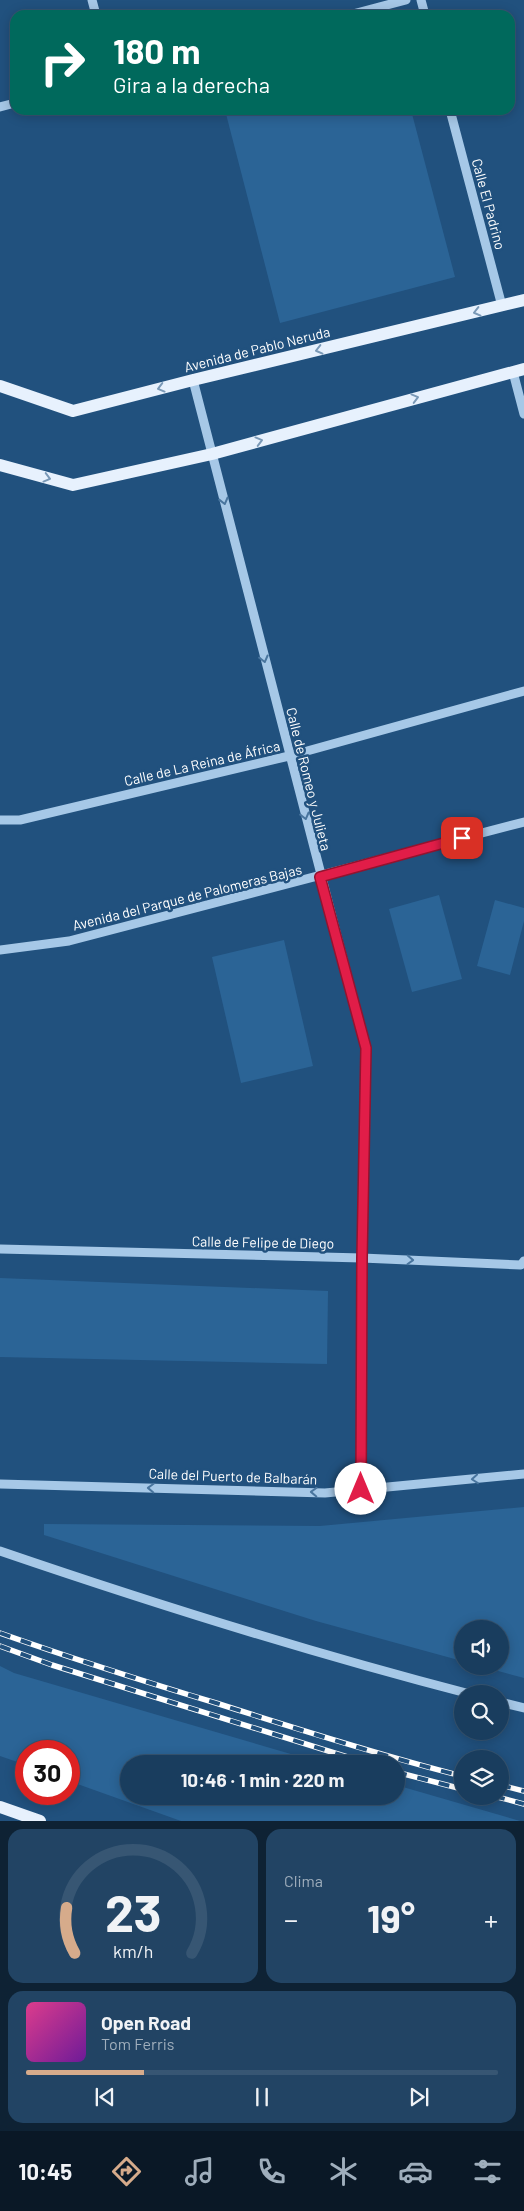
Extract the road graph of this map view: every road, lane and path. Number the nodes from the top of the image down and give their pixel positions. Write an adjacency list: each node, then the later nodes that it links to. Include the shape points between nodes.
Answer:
1 (406, 0): 2 (street)
2 (368, 10)
3 (451, 115): 5 (street, Calle El Padrino)
4 (524, 300): 5 (main road, Avenida de Pablo Neruda)
5 (502, 306): 7 (main road, Avenida de Pablo Neruda, one-way to 7)
6 (518, 370): 9 (street); 10 (main road, one-way to 6)
7 (193, 380): 8 (main road, Avenida de Pablo Neruda, one-way to 8, via 73,411); 10 (street, Calle de Romeo y Julieta)
8 (0, 386)
9 (524, 414)
10 (212, 454): 11 (main road, one-way to 10, via 73,485); 13 (street, Calle de Romeo y Julieta, one-way to 13)
11 (0, 465)
12 (524, 692): 13 (street, Calle de La Reina de África)
13 (289, 756): 14 (street, Calle de La Reina de África, via 20,820); 16 (street, Calle de Romeo y Julieta, one-way to 16)
14 (0, 820)
15 (524, 822): 16 (street, Avenida del Parque de Palomeras Bajas)
16 (320, 877): 17 (street, Avenida del Parque de Palomeras Bajas, via 69,941); 19 (street, Calle de Romeo y Julieta, via 366,1048)
17 (0, 950)
18 (0, 1250): 19 (street, Calle de Felipe de Diego)
19 (362, 1258): 20 (street, Calle de Felipe de Diego, one-way to 20, via 521,1265); 23 (street, Calle de Romeo y Julieta)
20 (524, 1261)
21 (524, 1474): 23 (street, Calle del Puerto de Balbarán, one-way to 23)
22 (0, 1484): 23 (street, Calle del Puerto de Balbarán, one-way to 22, via 325,1493)
23 (361, 1489)
24 (0, 1551): 25 (street, via 355,1664)
25 (454, 1690)
26 (509, 1704): 27 (street)
27 (524, 1708)
28 (0, 1806): 29 (main road)
29 (40, 1821)

